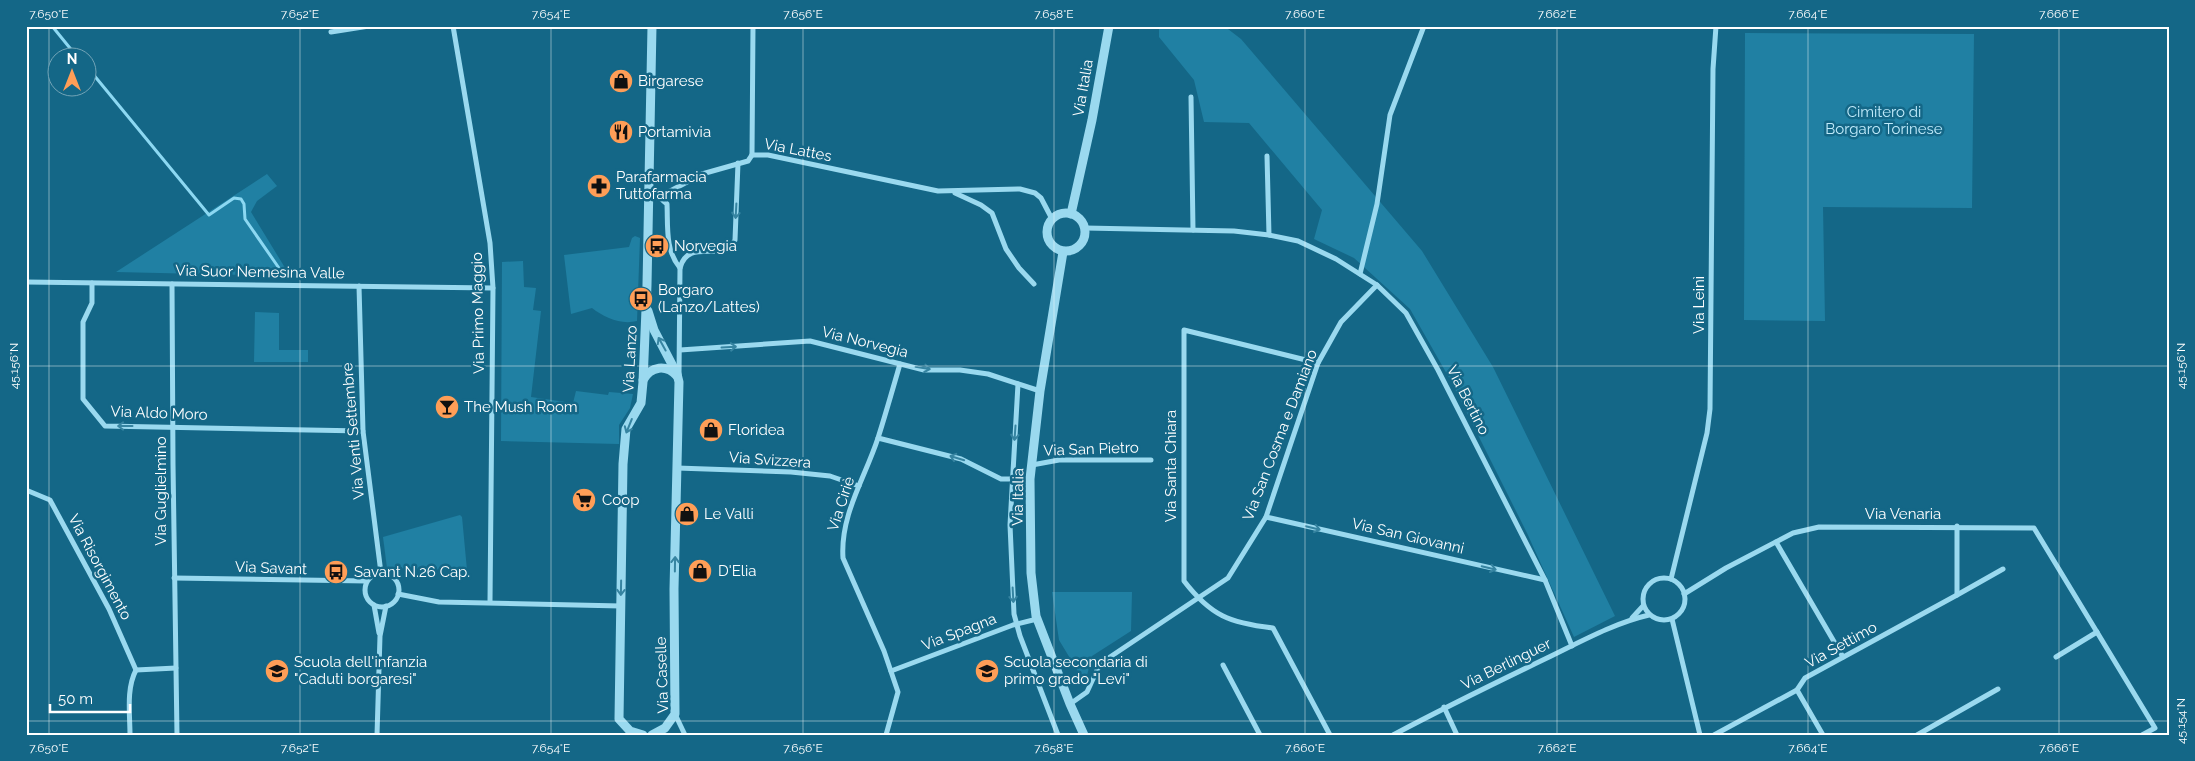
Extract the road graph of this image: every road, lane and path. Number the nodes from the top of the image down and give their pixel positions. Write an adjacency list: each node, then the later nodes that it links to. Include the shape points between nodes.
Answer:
1 (370, 26): 8 (street)
2 (453, 26): 30 (street, Via Primo Maggio, via 490,243)
3 (652, 26): 15 (street, Via Lanzo)
4 (753, 26): 10 (street)
5 (1109, 26): 16 (street, Via Italia)
6 (1424, 26): 23 (street, via 1390,115 1377,204)
7 (1716, 26): 55 (street, Via Leinì, via 1710,409 1705,442)
8 (331, 32)
9 (1191, 97): 19 (street)
10 (752, 155): 12 (street, Via Lattes, via 748,161); 13 (street, Via Lattes, via 768,155)
11 (1267, 156): 20 (street)
12 (738, 163): 14 (street, Via Lattes, via 702,174); 22 (street, one-way to 22, via 735,240 725,251 689,254)
13 (952, 192): 17 (street, Via Lattes, via 1020,189 1035,193); 27 (street, Via Lattes, via 992,212 1006,249)
14 (659, 197): 15 (street, Via Lattes); 22 (street, via 667,204 669,248)
15 (649, 199): 31 (street, Via Lanzo)
16 (1071, 214): 17 (street, via 1060,214); 18 (street, via 1080,219)
17 (1052, 219): 21 (street, via 1047,237 1053,247)
18 (1085, 228): 19 (street, Via Bertino); 21 (street, via 1086,234 1080,246)
19 (1194, 230): 20 (street, Via Bertino)
20 (1269, 235): 23 (street, Via Bertino, via 1298,241)
21 (1063, 252): 38 (street, Via Italia)
22 (680, 268): 32 (street)
23 (1360, 274): 28 (street, Via Bertino)
24 (26, 282): 25 (street, Via Suor Nemesina Valle)
25 (92, 283): 26 (street, Via Suor Nemesina Valle); 39 (street, Via Aldo Moro, one-way to 25, via 105,426 83,399 83,322 92,303)
26 (172, 284): 29 (street, Via Suor Nemesina Valle); 39 (street, Via Guglielmino)
27 (1034, 284)
28 (1377, 285): 33 (street, Via San Cosma e Damiano, via 1341,322); 56 (street, Via Bertino, via 1406,313)
29 (359, 286): 30 (street, Via Suor Nemesina Valle); 40 (street, Via Venti Settembre)
30 (493, 288): 62 (street, Via Primo Maggio)
31 (646, 306): 35 (street, Via Lanzo); 36 (street, one-way to 31)
32 (680, 350): 34 (street, Via Norvegia, one-way to 34, via 810,341); 36 (street)
33 (1318, 363): 49 (street, Via San Cosma e Damiano); 61 (street, Via Santa Chiara, via 1184,330 1184,581)
34 (900, 364): 37 (street, Via Norvegia, one-way to 37, via 924,370 988,374); 41 (street, Via Ciriè)
35 (643, 380): 36 (street, via 647,374 662,367 670,368); 65 (street, Via Lanzo, one-way to 65, via 640,404 626,429 622,464)
36 (679, 382): 44 (street)
37 (1018, 384): 38 (street, Via Norvegia); 45 (street, Via Italia, one-way to 45)
38 (1040, 391): 43 (street, Via Italia)
39 (173, 427): 40 (street, Via Aldo Moro); 54 (street, Via Guglielmino)
40 (363, 431): 53 (street, Via Venti Settembre)
41 (878, 438): 45 (street, one-way to 41, via 1001,479 962,459); 47 (street, Via Ciriè)
42 (1151, 460): 43 (street, Via San Pietro, via 1059,460)
43 (1032, 465): 46 (street, Via Italia)
44 (677, 468): 47 (street, Via Svizzera, via 791,472 830,476); 85 (street, Via Caselle, one-way to 44)
45 (1012, 479): 46 (street); 71 (street, Via Italia, one-way to 71, via 1010,525)
46 (1030, 480): 68 (street, Via Italia, via 1031,573)
47 (859, 486): 80 (street, Via Ciriè, via 844,528 844,558)
48 (26, 490): 79 (street, Via Risorgimento, via 50,500 109,610)
49 (1266, 517): 56 (street, Via San Giovanni, one-way to 56); 61 (street, Via San Cosma e Damiano, via 1228,578)
50 (1957, 526): 51 (street, Via Venaria, via 1819,527 1793,533); 60 (street); 72 (street, Via Venaria, via 2034,528)
51 (1776, 542): 59 (street, Via Venaria); 75 (street)
52 (2003, 569): 60 (street, Via Settimo)
53 (381, 573): 57 (street); 58 (street, via 395,580)
54 (174, 578): 57 (street, Via Savant); 78 (street, Via Guglielmino)
55 (1671, 579): 59 (street, via 1677,582); 66 (street, via 1658,579 1647,586 1642,599)
56 (1545, 580): 74 (street, Via Bertino)
57 (367, 581): 63 (street, via 366,597)
58 (398, 594): 62 (street, via 438,602); 64 (street)
59 (1684, 594): 70 (street, via 1684,606)
60 (1957, 596): 75 (street, Via Settimo)
61 (1197, 598): 83 (street, Via San Cosma e Damiano, via 1104,661 1087,692); 98 (street, via 1225,618 1273,628)
62 (490, 602): 65 (street)
63 (374, 605): 64 (street); 73 (street)
64 (386, 606): 73 (street)
65 (621, 606): 86 (street, Via Lanzo, via 619,718)
66 (1644, 606): 67 (street); 69 (street)
67 (1649, 615): 69 (street); 70 (street, via 1660,620)
68 (1037, 618): 71 (street, Via Spagna); 83 (street, Via Italia)
69 (1632, 618): 74 (street, Via Berlinguer)
70 (1672, 619): 101 (street)
71 (1016, 624): 80 (street, Via Spagna); 95 (street, Via Italia)
72 (2097, 632): 76 (street); 104 (street, via 2155,728)
73 (380, 636): 90 (street)
74 (1572, 646): 84 (street, Via Berlinguer)
75 (1843, 657): 82 (street, Via Settimo, via 1806,678)
76 (2056, 657)
77 (1223, 665): 97 (street)
78 (176, 668): 79 (street); 89 (street)
79 (136, 670): 88 (street, via 130,689)
80 (891, 671): 94 (street, Via Ciriè, via 898,692)
81 (1998, 689): 103 (street)
82 (1797, 690): 87 (street, Via Settimo); 102 (street)
83 (1070, 704): 96 (street, Via Italia)
84 (1444, 707): 99 (street, Via Berlinguer); 100 (street)
85 (675, 714): 92 (street, via 665,728); 93 (street, Via Caselle)
86 (631, 733): 91 (street)
87 (1718, 734)
88 (130, 735)
89 (177, 735)
90 (377, 735)
91 (642, 735)
92 (652, 735)
93 (685, 735)
94 (886, 735)
95 (1058, 735)
96 (1084, 735)
97 (1260, 735)
98 (1330, 735)
99 (1393, 735)
100 (1457, 735)
101 (1700, 735)
102 (1823, 735)
103 (1917, 735)
104 (2142, 735)

